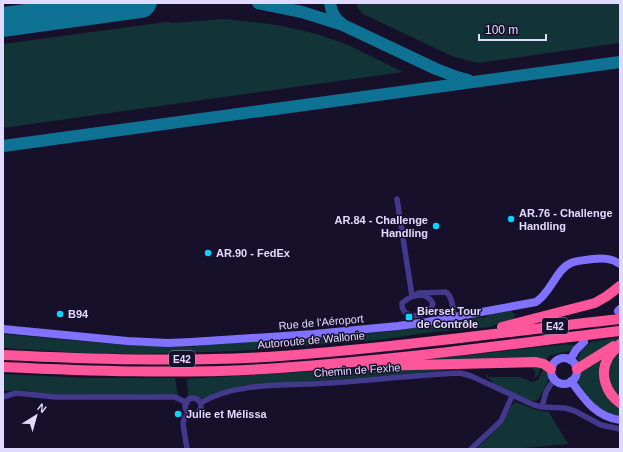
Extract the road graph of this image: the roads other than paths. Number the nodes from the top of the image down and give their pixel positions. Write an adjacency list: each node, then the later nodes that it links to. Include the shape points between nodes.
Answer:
1 (396, 199): 4 (street)
2 (620, 264): 6 (street, Rue de l'Aéroport, via 605,258 571,263 560,272 546,294 536,302)
3 (620, 286): 9 (highway, via 595,303 498,328)
4 (412, 296): 4 (street, via 423,295 430,298 433,304 430,311 413,315 404,312 402,303); 6 (street, via 419,293 446,292 451,299)
5 (619, 313): 9 (highway, Autoroute de Wallonie / E42)
6 (454, 317): 7 (street, Rue de l'Aéroport, via 385,327 174,343)
7 (3, 330)
8 (620, 331): 14 (highway, E42)
9 (490, 334): 12 (highway, Autoroute de Wallonie / E42, via 267,357 121,360)
10 (584, 342): 13 (street)
11 (620, 344): 17 (highway); 25 (highway, via 608,357 604,374 609,392)
12 (3, 355)
13 (570, 360): 16 (street, via 558,359); 17 (street)
14 (354, 362): 15 (highway, E42, via 265,369 172,372); 16 (highway, via 365,366 536,362)
15 (3, 367)
16 (551, 368): 18 (street)
17 (576, 369): 19 (street)
18 (554, 379): 19 (street, via 562,383); 26 (street, via 546,392)
19 (571, 381): 28 (street, via 593,408 608,417)
20 (3, 396): 22 (street, Chemin de Fexhe); 23 (street, Chemin de Fexhe, via 16,393 56,397 175,397)
21 (512, 396): 24 (street, Chemin de Fexhe, via 472,376 452,373 246,387); 26 (street, Chemin de Fexhe); 31 (street, via 501,421)
22 (3, 403)
23 (187, 403): 24 (street, Chemin de Fexhe, via 193,399); 27 (street, via 186,408)
24 (200, 403): 27 (street, Chemin de Fexhe, via 200,411 194,414)
25 (620, 403)
26 (542, 407): 29 (street, Chemin de Fexhe, via 576,411 601,425)
27 (189, 412): 30 (street, via 183,424)
28 (620, 420)
29 (620, 429)
30 (187, 449)
31 (471, 449)

